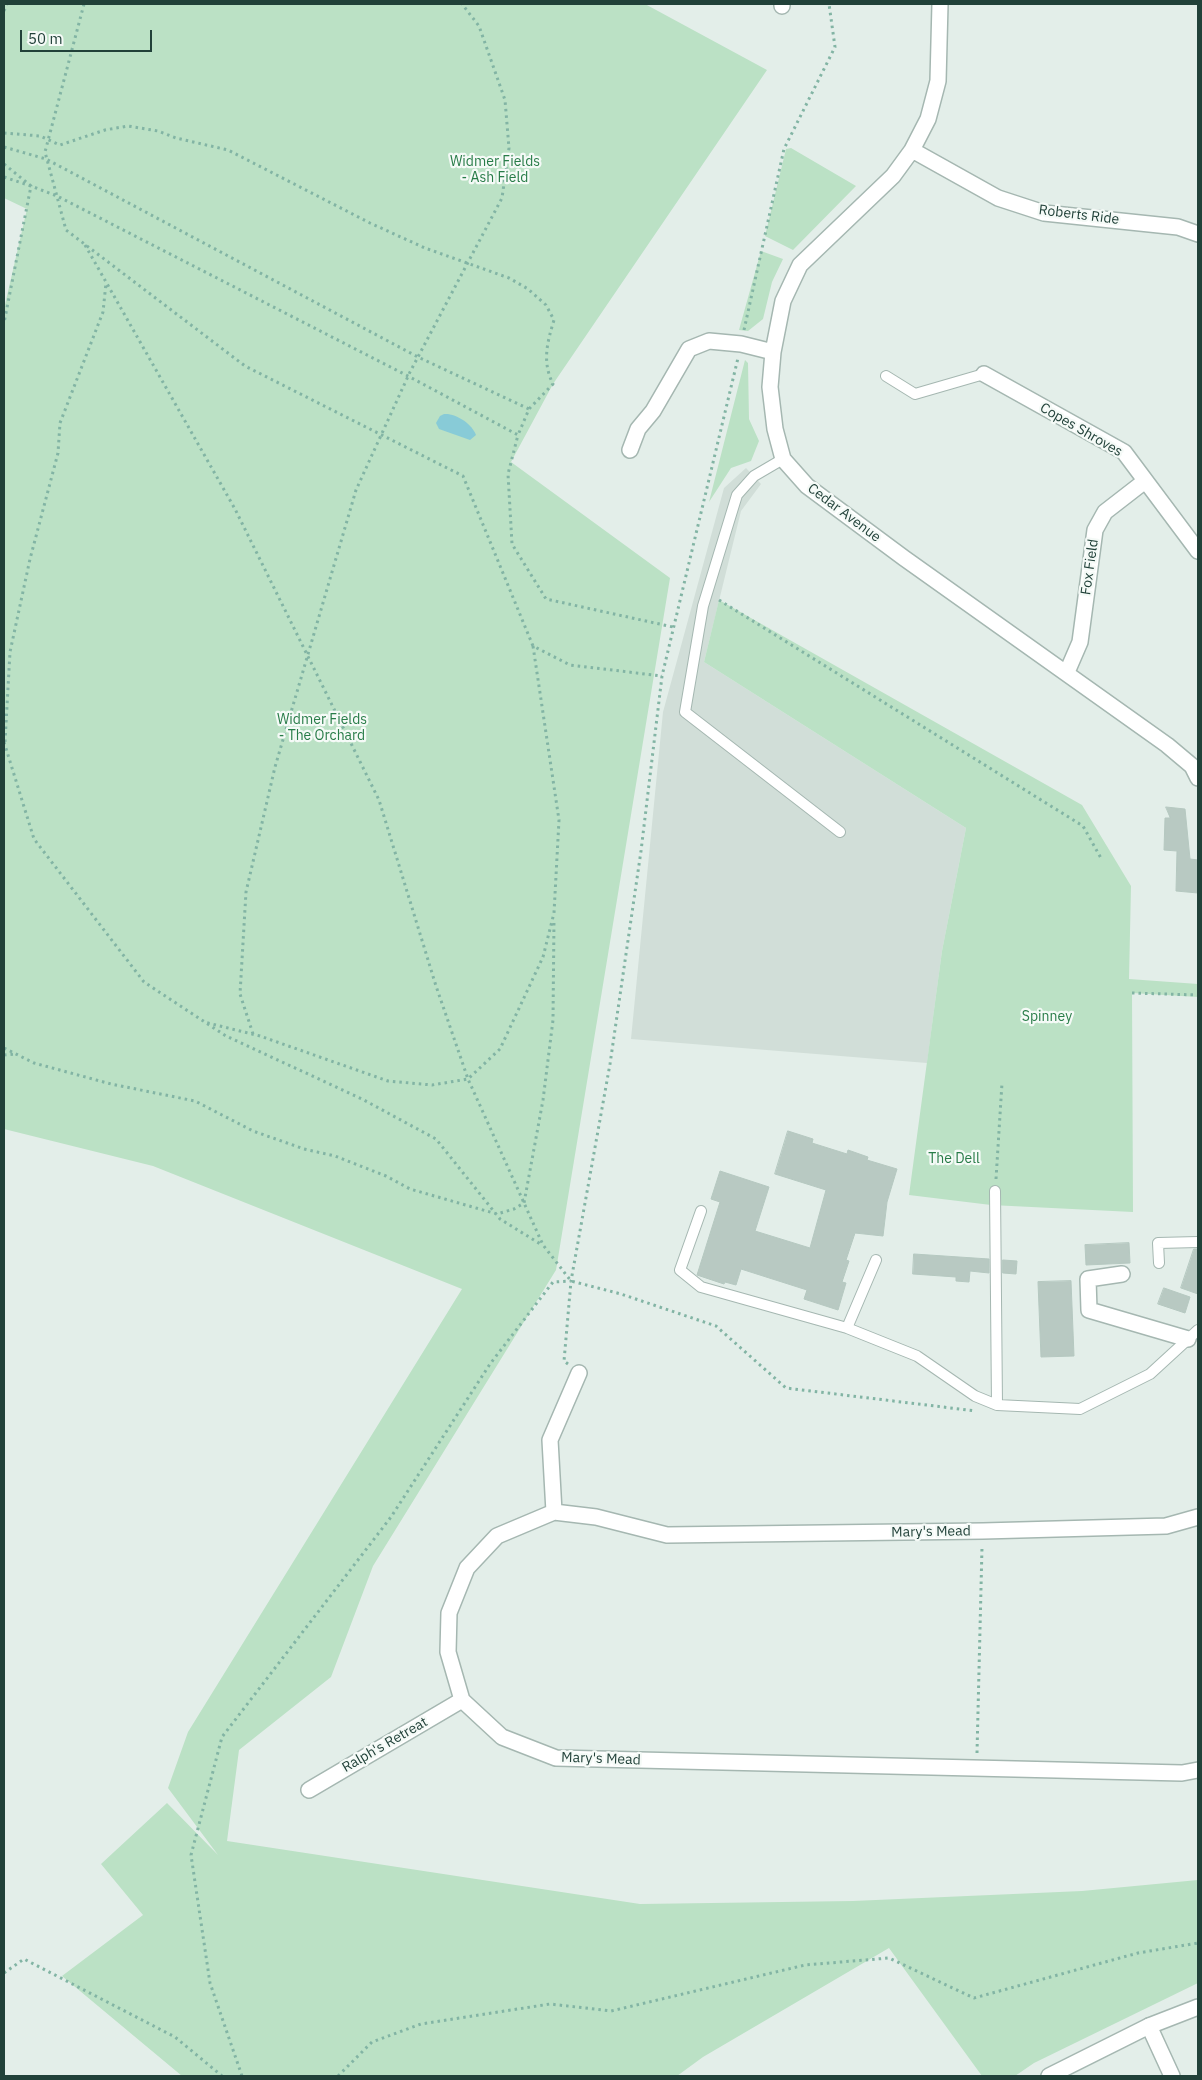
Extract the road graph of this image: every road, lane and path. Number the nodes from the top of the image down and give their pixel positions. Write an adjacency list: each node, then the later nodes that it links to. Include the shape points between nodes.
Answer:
1 (7, 4): 6 (path)
2 (84, 4): 8 (path)
3 (462, 4): 18 (path, via 479,26 505,100 509,148 502,198)
4 (829, 4): 21 (path, via 835,47 784,150)
5 (940, 4): 10 (street, Cedar Avenue, via 938,81 928,119)
6 (4, 11)
7 (4, 133): 8 (path)
8 (49, 138): 11 (path); 18 (path, via 60,145 128,126 158,130 176,138 228,150 370,224)
9 (4, 147): 11 (path)
10 (912, 150): 16 (street, Roberts Ride, via 998,198 1044,213 1178,226); 22 (street, Cedar Avenue, via 892,176 800,266 782,300)
11 (46, 159): 15 (path); 23 (path)
12 (4, 164): 14 (path)
13 (4, 177): 14 (path)
14 (31, 186): 15 (path); 20 (path)
15 (57, 196): 17 (path, via 66,230); 25 (path)
16 (1198, 234)
17 (85, 245): 19 (path); 28 (path, via 245,366)
18 (467, 264): 23 (path); 27 (path, via 509,278 528,289 546,305 554,320 545,351 546,371 553,384)
19 (106, 281): 37 (path, via 235,510); 41 (path, via 103,312 60,423 58,453 30,559 10,652)
20 (4, 323)
21 (741, 344): 22 (street); 30 (street, via 709,340 689,349 653,411 638,429); 35 (path)
22 (773, 352): 31 (street, Cedar Avenue, via 770,388)
23 (418, 357): 25 (path); 27 (path)
24 (984, 374): 26 (lane, via 915,394); 32 (street, Copes Shroves, via 1124,452)
25 (408, 376): 28 (path); 29 (path)
26 (886, 376)
27 (529, 409): 29 (path)
28 (380, 434): 36 (path, via 463,476); 37 (path, via 356,490)
29 (518, 435): 35 (path, via 508,474 512,544 546,598)
30 (630, 450)
31 (783, 459): 38 (street, Cedar Avenue, via 814,491); 43 (lane, via 754,476 737,495 704,606 685,712)
32 (1145, 481): 33 (street, Copes Shroves); 38 (street, Fox Field, via 1105,512 1095,530 1080,642)
33 (1198, 551)
34 (721, 591): 44 (path, via 719,600 734,610 1082,826)
35 (673, 627): 39 (path)
36 (533, 646): 39 (path, via 570,665); 45 (path, via 559,820)
37 (308, 657): 49 (path, via 275,768 246,892 240,994); 53 (path, via 379,800)
38 (1067, 672): 42 (street, Cedar Avenue, via 1167,745 1192,766)
39 (662, 676): 64 (path, via 610,1064)
40 (4, 742): 41 (path)
41 (4, 749): 48 (path, via 34,839 144,982)
42 (1198, 778)
43 (840, 832)
44 (1102, 860)
45 (554, 913): 53 (path, via 544,957 500,1049); 56 (path, via 553,1020 543,1100)
46 (1132, 993): 47 (path)
47 (1198, 995)
48 (204, 1022): 49 (path); 58 (path, via 226,1036 362,1099 436,1139)
49 (253, 1034): 53 (path, via 388,1081 432,1086)
50 (4, 1048): 51 (path)
51 (15, 1054): 52 (path); 58 (path, via 34,1063 111,1084 195,1101 253,1131 335,1156 410,1189)
52 (4, 1055)
53 (468, 1079): 56 (path)
54 (1002, 1083): 55 (path)
55 (995, 1191): 68 (lane)
56 (524, 1203): 58 (path); 60 (path)
57 (700, 1211): 65 (lane, via 680,1270 701,1287)
58 (496, 1214): 60 (path)
59 (1198, 1242): 62 (lane, via 1158,1243)
60 (543, 1245): 64 (path)
61 (876, 1260): 65 (lane)
62 (1160, 1263)
63 (1122, 1274): 66 (street, via 1088,1279 1089,1310)
64 (570, 1281): 67 (path, via 564,1361); 68 (path, via 621,1294 716,1326 786,1388 973,1412); 81 (path, via 553,1282 496,1357 390,1517 222,1737 191,1854 210,1983)
65 (848, 1328): 68 (lane, via 917,1356 975,1396)
66 (1193, 1334): 68 (lane, via 1150,1374 1080,1409)
67 (578, 1373): 69 (street, via 550,1440)
68 (997, 1405)
69 (554, 1512): 71 (street, Mary's Mead, via 596,1517 668,1535); 72 (street, Mary's Mead, via 497,1536 467,1568 449,1613 448,1652)
70 (1198, 1517): 71 (street, Mary's Mead, via 1166,1526)
71 (983, 1532): 73 (path)
72 (462, 1700): 73 (street, Mary's Mead, via 502,1738 556,1758); 75 (street, Ralph's Retreat)
73 (977, 1768): 74 (street, Mary's Mead, via 1182,1773)
74 (1198, 1770)
75 (309, 1790)
76 (1198, 1943): 82 (path, via 1138,1952 974,1998 889,1958 805,1965 610,2011 550,2004 421,2024 372,2042)
77 (4, 1972): 80 (path, via 24,1959 175,2037)
78 (1198, 2007): 79 (street)
79 (1150, 2026): 83 (street); 84 (street)
80 (222, 2076)
81 (242, 2076)
82 (338, 2076)
83 (1049, 2076)
84 (1172, 2076)

